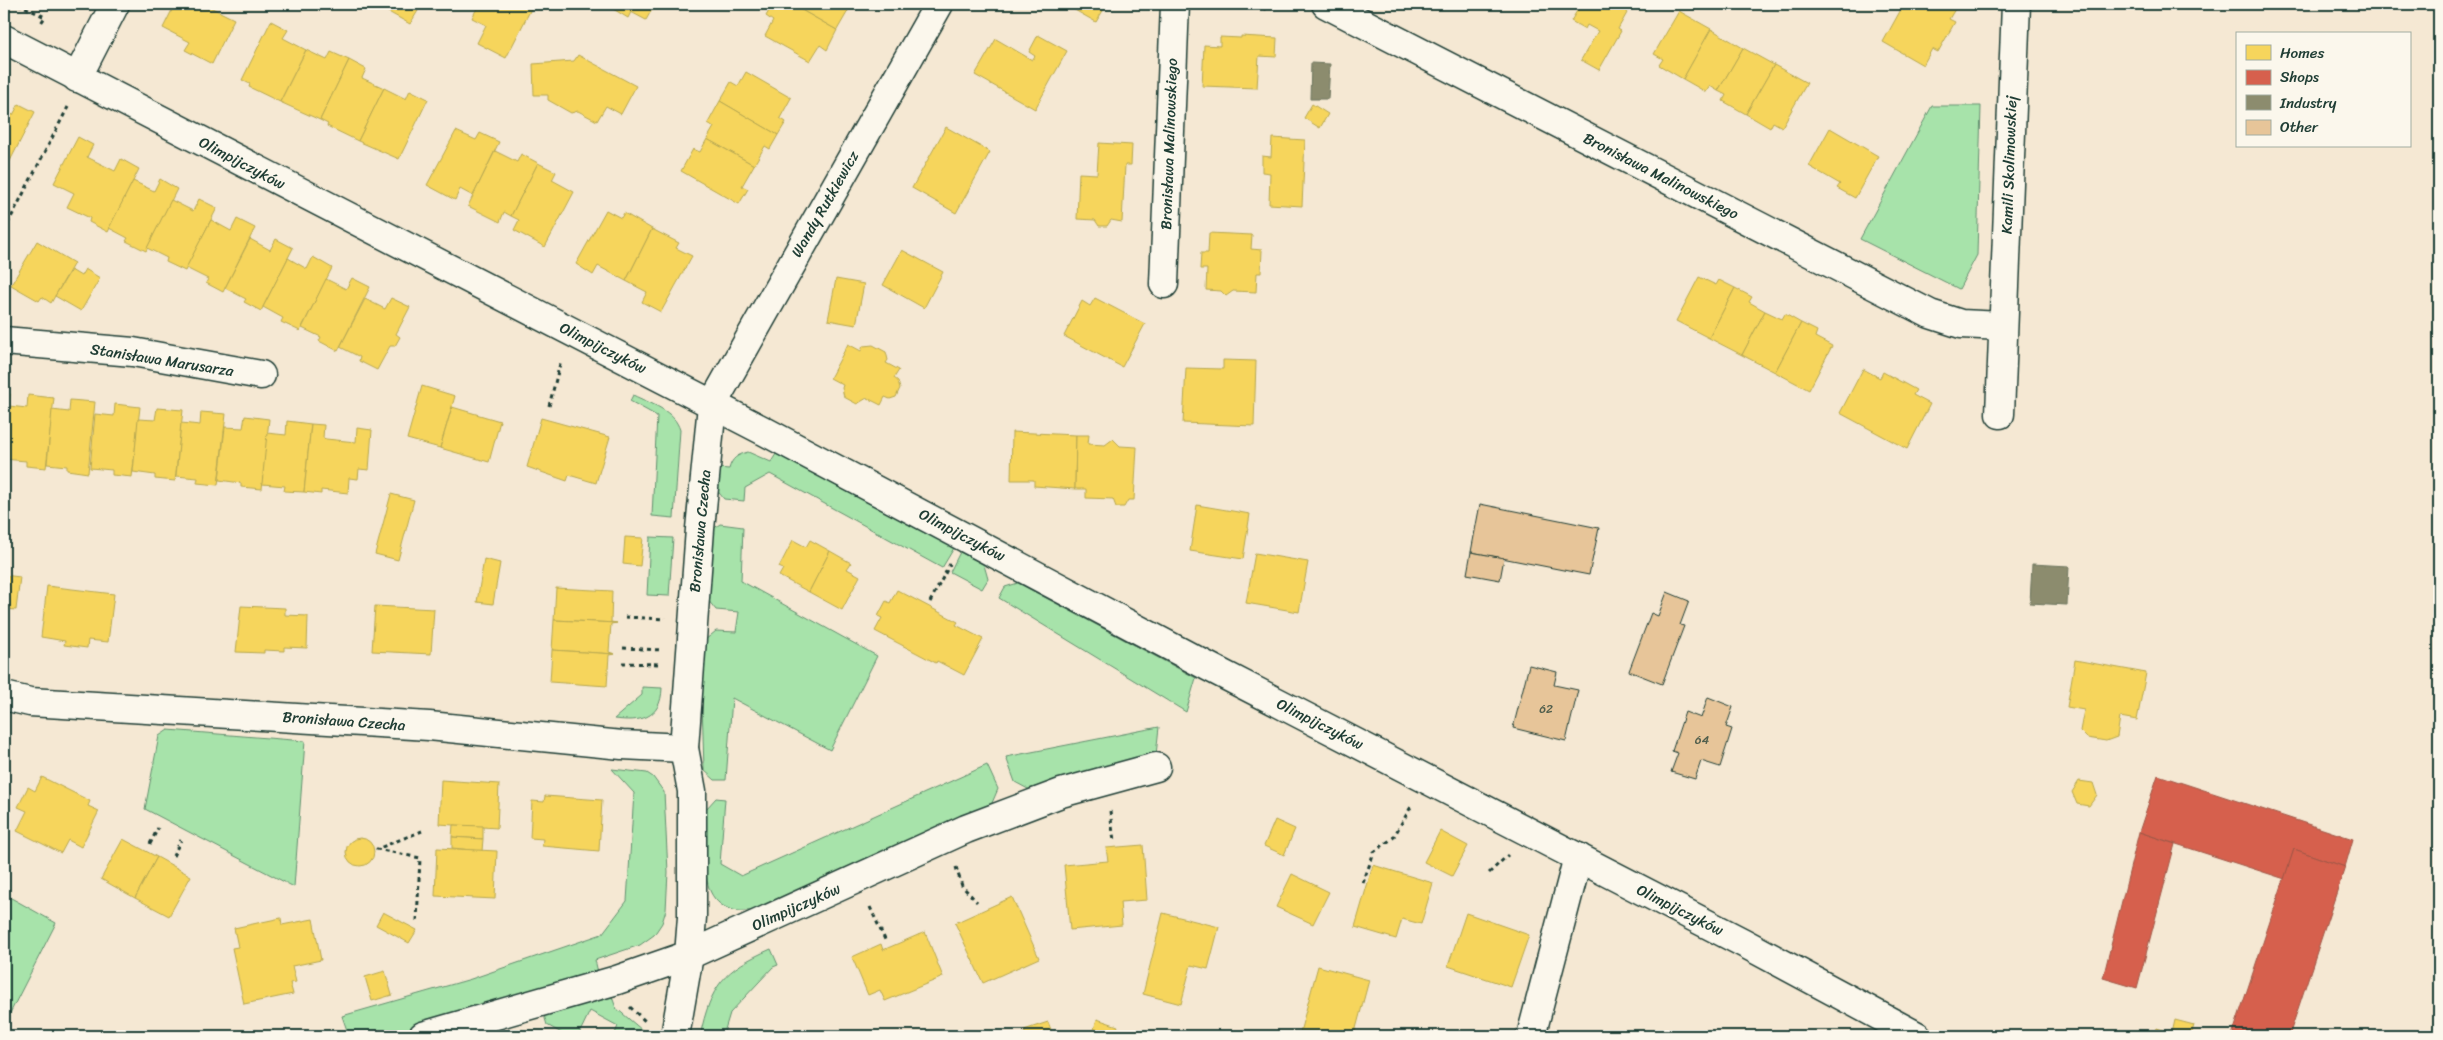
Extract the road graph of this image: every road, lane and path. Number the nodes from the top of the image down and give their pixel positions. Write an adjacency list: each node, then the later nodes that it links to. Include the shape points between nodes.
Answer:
1 (115, 4): 9 (street)
2 (939, 4): 16 (street, Wandy Rutkiewicz)
3 (1175, 4): 11 (street, Bronisława Malinowskiego)
4 (1268, 4): 7 (path)
5 (1326, 4): 12 (street, Bronisława Malinowskiego, via 1930,314 1961,324)
6 (2016, 4): 12 (street, Kamili Skolimowskiej)
7 (1264, 10)
8 (4, 40): 9 (street, Olimpijczyków)
9 (80, 79): 10 (path); 13 (street, Olimpijczyków)
10 (4, 231)
11 (1164, 284)
12 (2002, 326): 18 (street, Kamili Skolimowskiej)
13 (570, 331): 16 (street, Olimpijczyków); 17 (path)
14 (4, 341): 15 (street, Stanisława Marusarza, via 133,352)
15 (261, 375)
16 (712, 405): 19 (street, Olimpijczyków); 28 (street, Bronisława Czecha)
17 (549, 406)
18 (2000, 414)
19 (964, 536): 20 (path); 30 (street, Olimpijczyków)
20 (930, 602)
21 (625, 617): 22 (path)
22 (674, 619)
23 (623, 648): 24 (path)
24 (671, 650)
25 (622, 663): 26 (path)
26 (662, 664)
27 (4, 696): 28 (street, Bronisława Czecha, via 30,702 419,726)
28 (684, 748): 43 (street, Bronisława Czecha, via 692,791 693,878)
29 (1156, 767): 38 (street, Olimpijczyków, via 1061,793 1017,809)
30 (1426, 778): 36 (street, Olimpijczyków); 39 (path, via 1393,838 1374,852)
31 (158, 828): 34 (path)
32 (422, 831): 41 (path, via 377,849 420,858)
33 (181, 840): 35 (path)
34 (150, 844)
35 (173, 856)
36 (1578, 858): 46 (street); 47 (street, Olimpijczyków)
37 (955, 866): 40 (path, via 962,886)
38 (857, 879): 42 (path); 43 (street, Olimpijczyków)
39 (1364, 883)
40 (977, 902)
41 (417, 921)
42 (886, 942)
43 (689, 955): 44 (street, Olimpijczyków, via 617,980); 45 (street, Bronisława Czecha)
44 (423, 1036)
45 (675, 1036)
46 (1531, 1036)
47 (1917, 1036)

